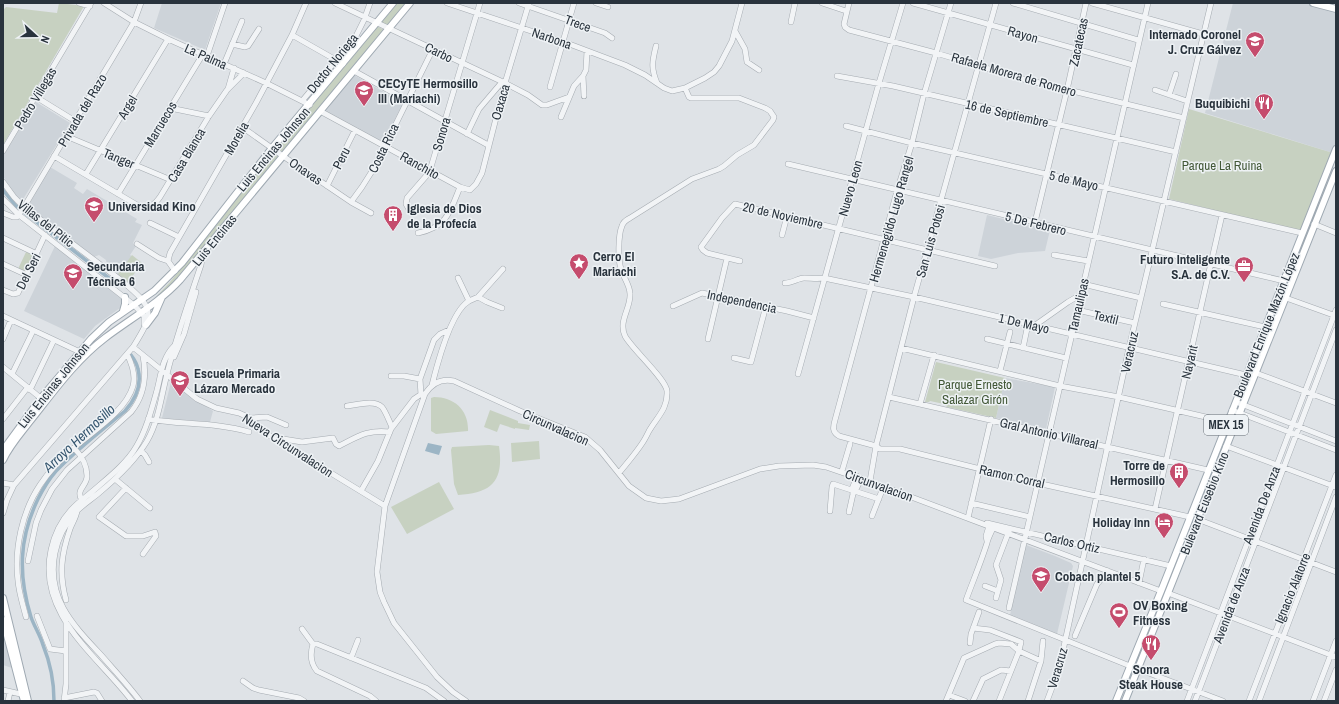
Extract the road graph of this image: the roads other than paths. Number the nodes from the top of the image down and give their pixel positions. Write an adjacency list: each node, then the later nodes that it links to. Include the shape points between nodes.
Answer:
1 (79, 3): 29 (street)
2 (104, 3): 40 (street, La Palma)
3 (141, 3): 40 (street, Privada del Razo)
4 (225, 3): 64 (street, Marruecos)
5 (306, 3): 50 (street, Morelia)
6 (335, 3): 36 (street, Carbo)
7 (370, 3): 36 (street, Doctor Noriega)
8 (393, 3): 41 (main road, Luis Encinas Johnson)
9 (410, 3): 46 (main road, Luis Encinas)
10 (447, 3): 34 (street, Narbona)
11 (480, 3): 34 (street, Sonora)
12 (519, 3): 30 (street, Trece)
13 (574, 3): 38 (street)
14 (596, 3): 31 (street)
15 (742, 3): 48 (street)
16 (795, 3): 42 (street)
17 (822, 3): 33 (street)
18 (849, 3): 33 (street)
19 (904, 3): 55 (street, Nuevo Leon)
20 (913, 3): 35 (street, Rayon)
21 (951, 3): 35 (street, Hermenegildo Lugo Rangel)
22 (996, 3): 44 (street, San Luis Potosi)
23 (1013, 3): 43 (street)
24 (1086, 3): 43 (street, Zacatecas)
25 (1092, 3): 37 (street)
26 (1148, 3): 37 (street, Tamaulipas)
27 (1209, 3): 49 (street, Veracruz)
28 (1313, 3): 32 (main road)
29 (90, 4): 91 (street, Pedro Villegas)
30 (528, 5): 38 (street, Trece); 45 (street, Oaxaca)
31 (608, 7)
32 (1336, 9)
33 (846, 10): 55 (street, Rafaela Morera de Romero, via 845,27 849,30)
34 (477, 12): 45 (street, Narbona); 66 (street, Sonora)
35 (948, 13): 44 (street, Rayon); 63 (street, Hermenegildo Lugo Rangel)
36 (366, 17): 41 (street, Carbo); 51 (street, Doctor Noriega)
37 (1144, 18): 49 (street); 54 (street, Tamaulipas)
38 (570, 20): 52 (street, Trece); 57 (street)
39 (242, 21): 58 (street)
40 (134, 22): 53 (street, La Palma); 103 (street, Privada del Razo)
41 (378, 22): 46 (street, Carbo); 56 (main road, Luis Encinas Johnson)
42 (791, 22)
43 (1082, 23): 54 (street); 61 (street, Zacatecas)
44 (990, 25): 61 (street, Rayon); 69 (street, San Luis Potosi)
45 (522, 27): 57 (street, Narbona); 78 (street, Oaxaca)
46 (389, 28): 60 (street, Carbo); 73 (main road, Luis Encinas)
47 (259, 29): 58 (street, via 248,46)
48 (735, 31): 72 (street, via 745,48 746,62); 83 (street, via 724,58 714,72)
49 (1203, 34): 94 (street, Veracruz)
50 (292, 35): 65 (street); 80 (street, Morelia)
51 (354, 38): 56 (street); 65 (street, Doctor Noriega)
52 (612, 38)
53 (168, 39): 64 (street, La Palma); 118 (street, Argel)
54 (1138, 40): 70 (street, Tamaulipas)
55 (892, 41): 63 (street, Rafaela Morera de Romero); 81 (street, Nuevo Leon)
56 (361, 42): 68 (main road, Luis Encinas Johnson)
57 (564, 42): 62 (street, Narbona); 82 (street)
58 (232, 44): 67 (street)
59 (656, 46): 79 (street, via 652,65)
60 (433, 49): 66 (street, Carbo); 92 (street, Costa Rica)
61 (1076, 49): 70 (street, Rayon); 85 (street, Zacatecas)
62 (587, 51): 76 (street, via 586,70); 79 (street, Narbona, via 626,65)
63 (936, 53): 69 (street, Rafaela Morera de Romero); 87 (street, Hermenegildo Lugo Rangel)
64 (205, 55): 67 (street, La Palma); 98 (street, Marruecos)
65 (336, 60): 68 (street); 93 (street, Doctor Noriega)
66 (462, 63): 78 (street, Carbo); 104 (street, Sonora)
67 (224, 64): 71 (street, La Palma)
68 (343, 64): 97 (main road, Luis Encinas Johnson)
69 (978, 65): 85 (street, Rafaela Morera de Romero); 95 (street, San Luis Potosi)
70 (1133, 65): 96 (street, Tamaulipas)
71 (234, 68): 74 (street, La Palma); 84 (street)
72 (759, 70)
73 (354, 71): 92 (street); 99 (main road, Luis Encinas)
74 (244, 73): 80 (street, La Palma); 84 (street, Casa Blanca)
75 (1176, 74): 88 (street)
76 (583, 76): 89 (street); 90 (street, via 575,83)
77 (837, 76): 81 (street, 16 de Septiembre)
78 (504, 82): 90 (street, Carbo, via 542,105); 110 (street, via 479,109); 115 (street, Oaxaca)
79 (655, 82): 83 (street, Narbona, via 672,92)
80 (266, 83): 93 (street, La Palma); 107 (street, Morelia)
81 (879, 83): 87 (street, 16 de Septiembre); 109 (street, Nuevo Leon)
82 (550, 87)
83 (685, 88): 305 (street, via 691,98 744,99 770,111 774,117 754,145 719,169 692,179 622,225 620,260 630,292 624,323 625,334 664,383 667,391 660,416 641,446)
84 (227, 90): 100 (street, Casa Blanca)
85 (1067, 90): 96 (street, Rafaela Morera de Romero); 105 (street, Zacatecas)
86 (1155, 90): 88 (street)
87 (924, 94): 95 (street, 16 de Septiembre); 113 (street, Hermenegildo Lugo Rangel)
88 (1169, 95): 94 (street)
89 (584, 96)
90 (569, 97): 101 (street)
91 (36, 98): 103 (street); 119 (street, Pedro Villegas)
92 (407, 100): 104 (street); 114 (street, Costa Rica)
93 (302, 101): 97 (street, La Palma)
94 (1188, 101): 102 (street, Veracruz)
95 (968, 104): 105 (street, 16 de Septiembre); 121 (street, San Luis Potosi)
96 (1124, 104): 102 (street, Rafaela Morera de Romero); 112 (street, Tamaulipas)
97 (310, 105): 116 (main road, Luis Encinas Johnson)
98 (170, 108): 100 (street); 125 (street, Marruecos)
99 (320, 111): 108 (street, Ranchito); 123 (main road, Luis Encinas)
100 (208, 116): 130 (street, Casa Blanca)
101 (561, 117)
102 (1184, 118): 120 (street, Veracruz)
103 (75, 121): 111 (street, Privada del Razo)
104 (445, 121): 110 (street); 126 (street, Sonora)
105 (1058, 125): 112 (street, 16 de Septiembre); 129 (street, Zacatecas)
106 (846, 126): 109 (street, 5 de Mayo)
107 (242, 127): 116 (street, Onavas); 158 (street, Morelia)
108 (355, 130): 114 (street, Ranchito); 133 (street, Peru)
109 (866, 132): 113 (street, 5 de Mayo); 131 (street, Nuevo Leon)
110 (467, 134): 115 (street)
111 (66, 136): 118 (street, Tanger); 122 (street, Privada del Razo)
112 (1116, 139): 120 (street, 16 de Septiembre); 135 (street, Tamaulipas)
113 (912, 143): 121 (street, 5 de Mayo); 136 (street, Hermenegildo Lugo Rangel)
114 (385, 145): 126 (street, Ranchito); 140 (street, Costa Rica, via 368,179)
115 (488, 145): 134 (street, Oaxaca, via 478,181 470,190)
116 (272, 148): 123 (street, Onavas); 176 (main road, Luis Encinas Johnson)
117 (1336, 149): 153 (main road, Boulevard Enrique Mazón López / MEX 15)
118 (101, 150): 125 (street, Tanger); 128 (street, Argel)
119 (3, 151)
120 (1176, 152): 141 (street, Veracruz)
121 (954, 153): 129 (street, 5 de Mayo); 139 (street, San Luis Potosi)
122 (54, 156): 128 (street, Casa Blanca); 142 (street, Privada del Razo)
123 (283, 156): 133 (street, Onavas); 165 (main road, Luis Encinas)
124 (788, 164): 131 (street, 5 De Febrero)
125 (136, 165): 130 (street, Tanger); 137 (street, Marruecos)
126 (430, 171): 134 (street, Ranchito); 143 (street, Sonora, via 408,195 406,201)
127 (1336, 171): 151 (main road, Bulevard Eusebio Kino / MEX 15)
128 (86, 174): 137 (street, Casa Blanca)
129 (1047, 174): 135 (street, 5 de Mayo); 149 (street, Zacatecas)
130 (171, 180): 137 (street, Casa Blanca, via 157,202 150,206 141,207)
131 (852, 180): 136 (street, 5 De Febrero); 152 (street, Nuevo Leon)
132 (3, 182): 142 (street, Villas del Pitic)
133 (327, 186): 140 (street, Onavas)
134 (460, 187): 155 (street, via 446,219 433,230)
135 (1105, 187): 141 (street, 5 de Mayo); 159 (street, Tamaulipas)
136 (897, 191): 139 (street, 5 De Febrero); 161 (street, Hermenegildo Lugo Rangel)
137 (118, 194)
138 (3, 199): 146 (street, Villas del Pitic)
139 (941, 200): 149 (street, 5 De Febrero); 163 (street, San Luis Potosi)
140 (351, 202): 145 (street, Onavas)
141 (1165, 202): 147 (street, 5 de Mayo); 164 (street, Veracruz)
142 (24, 207): 146 (street, Privada del Razo); 180 (street, Villas del Pitic)
143 (410, 211)
144 (3, 213): 146 (street, via 15,217)
145 (371, 213)
146 (19, 215): 156 (street, Villas del Pitic)
147 (1222, 215): 153 (street, 5 de Mayo); 172 (street, Nayarit)
148 (787, 216): 152 (street, 20 de Noviembre); 157 (street); 168 (street, 20 de Noviembre, via 734,204 701,247)
149 (1035, 222): 159 (street, 5 De Febrero)
150 (150, 223): 158 (street)
151 (1314, 224): 154 (street); 195 (main road, Bulevard Eusebio Kino / MEX 15)
152 (839, 228): 161 (street, 20 de Noviembre); 179 (street, Nuevo Leon)
153 (1302, 233): 181 (main road, Boulevard Enrique Mazón López / MEX 15)
154 (1336, 233)
155 (418, 234)
156 (45, 235): 166 (street, Del Seri); 184 (street, Villas del Pitic)
157 (782, 235)
158 (179, 237): 169 (street, Morelia)
159 (1094, 237): 164 (street, 5 De Febrero); 171 (street, Tamaulipas)
160 (3, 238): 166 (street)
161 (884, 239): 163 (street, 20 de Noviembre); 185 (street, Hermenegildo Lugo Rangel)
162 (137, 244): 169 (street)
163 (927, 250): 174 (street, 20 de Noviembre); 193 (street, San Luis Potosi)
164 (1152, 250): 172 (street, 5 De Febrero); 194 (street, Veracruz)
165 (203, 253): 191 (main road, Luis Encinas); 230 (street)
166 (36, 254): 177 (street, Del Seri)
167 (1054, 255): 171 (street)
168 (727, 258): 170 (street); 189 (street)
169 (168, 261): 176 (street)
170 (740, 261)
171 (1088, 261): 183 (street, Tamaulipas)
172 (1211, 263): 181 (street, 5 De Febrero); 208 (street, Nayarit)
173 (3, 264): 177 (street)
174 (995, 266)
175 (503, 269): 192 (street)
176 (175, 271): 196 (main road, Luis Encinas Johnson)
177 (27, 275): 186 (street, Del Seri, via 17,294)
178 (458, 278): 197 (street)
179 (824, 278): 182 (street, 1 De Mayo, via 804,278); 185 (street, 1 De Mayo); 211 (street, Nuevo Leon)
180 (122, 281): 184 (street, via 120,288); 196 (street, Villas del Pitic)
181 (1284, 281): 217 (main road, Boulevard Enrique Mazón López / MEX 15)
182 (785, 284)
183 (1083, 284): 188 (street, Tamaulipas); 194 (street)
184 (116, 289): 190 (street, Villas del Pitic)
185 (871, 289): 193 (street, 1 De Mayo); 284 (street, Hermenegildo Lugo Rangel, via 833,427)
186 (3, 290)
187 (196, 292): 241 (street, via 184,334)
188 (1080, 295): 204 (street, Tamaulipas); 216 (street)
189 (718, 296): 200 (street, Independencia, via 702,293); 201 (street, Independencia); 226 (street)
190 (125, 297): 199 (street, Villas del Pitic); 206 (main road)
191 (163, 297): 202 (main road, Luis Encinas); 218 (main road)
192 (478, 297): 197 (street); 203 (street)
193 (914, 297): 215 (street, 1 De Mayo); 232 (street, San Luis Potosi)
194 (1141, 298): 213 (street, Veracruz)
195 (1286, 298): 210 (street); 246 (main road, Bulevard Eusebio Kino / MEX 15)
196 (142, 299): 199 (main road, Luis Encinas Johnson); 202 (street, Villas del Pitic)
197 (469, 301): 219 (street, via 457,312)
198 (1163, 304): 208 (street)
199 (134, 305): 206 (main road, Luis Encinas Johnson); 207 (street, Villas del Pitic)
200 (673, 306)
201 (766, 306): 211 (street, Independencia); 239 (street, via 751,362)
202 (147, 307): 207 (main road, Luis Encinas); 218 (street)
203 (502, 308)
204 (1077, 310): 213 (street, Textil); 224 (street, Tamaulipas)
205 (1336, 310): 210 (street, Avenida De Anza)
206 (123, 312): 214 (main road, Luis Encinas Johnson)
207 (140, 312): 218 (street, via 144,318); 222 (main road, Luis Encinas)
208 (1200, 312): 217 (street); 242 (street, Nayarit)
209 (3, 316): 212 (street)
210 (1335, 316): 256 (street, Avenida De Anza)
211 (814, 318): 248 (street, Nuevo Leon)
212 (11, 320): 221 (street); 225 (street)
213 (1135, 323): 234 (street, Veracruz)
214 (107, 324): 222 (main road, via 114,326); 235 (main road, Luis Encinas Johnson)
215 (1028, 324): 216 (street, 1 De Mayo); 233 (street)
216 (1034, 326): 224 (street, 1 De Mayo)
217 (1265, 327): 250 (main road, Boulevard Enrique Mazón López / MEX 15)
218 (145, 328): 231 (street)
219 (449, 330): 252 (street, via 434,340); 253 (street)
220 (1336, 330): 258 (street, Avenida de Anza)
221 (34, 331): 228 (street); 247 (street)
222 (113, 332): 261 (main road, Luis Encinas, via 85,356)
223 (1010, 332): 229 (street)
224 (1072, 335): 234 (street, 1 De Mayo); 240 (street, Tamaulipas)
225 (3, 338)
226 (708, 339)
227 (987, 339): 229 (street)
228 (54, 340): 235 (street); 255 (street)
229 (1006, 344): 233 (street); 245 (street)
230 (175, 345): 241 (street); 244 (street, via 166,356)
231 (132, 348): 236 (street); 238 (street, Nueva Circunvalacion)
232 (901, 348): 237 (street); 259 (street, San Luis Potosi)
233 (1023, 348): 240 (street)
234 (1129, 348): 242 (street, 1 De Mayo); 260 (street, Veracruz)
235 (80, 352): 261 (main road, Luis Encinas Johnson)
236 (127, 354): 292 (street, via 134,376 130,395 120,408); 312 (street)
237 (934, 355): 245 (street); 264 (street)
238 (143, 356): 244 (street, Nueva Circunvalacion); 296 (street, via 144,381 141,397 135,408)
239 (734, 358)
240 (1066, 358): 254 (street, Tamaulipas)
241 (171, 360): 249 (street)
242 (1189, 362): 250 (street, 1 De Mayo); 268 (street, Nayarit)
243 (4, 369): 247 (street)
244 (162, 371): 249 (street, Nueva Circunvalacion); 270 (street)
245 (1000, 371): 254 (street)
246 (1256, 373): 256 (street); 265 (main road, Bulevard Eusebio Kino / MEX 15)
247 (12, 374): 255 (street)
248 (798, 374)
249 (167, 375): 271 (street, Nueva Circunvalacion, via 197,399 216,408); 274 (street)
250 (1246, 375): 262 (main road, Boulevard Enrique Mazón López / MEX 15)
251 (391, 376): 252 (street)
252 (420, 380): 257 (street)
253 (432, 385): 257 (street); 305 (street, Circunvalacion, via 454,380 520,411 585,437 600,450)
254 (1060, 386): 260 (street); 283 (street, Tamaulipas)
255 (29, 389): 261 (street); 272 (street)
256 (1304, 391): 258 (street); 277 (street, Avenida De Anza)
257 (423, 394): 280 (street, via 411,402); 323 (street)
258 (1312, 394): 263 (street); 279 (street, Avenida de Anza)
259 (889, 397): 264 (street, Gral Antonio Villareal); 289 (street, San Luis Potosi)
260 (1119, 398): 268 (street); 291 (street, Veracruz)
261 (43, 400): 293 (main road, Luis Encinas Johnson); 297 (main road, Luis Encinas)
262 (1236, 402): 265 (street); 267 (main road, Boulevard Enrique Mazón López / MEX 15)
263 (1336, 403)
264 (920, 404): 273 (street, Gral Antonio Villareal)
265 (1244, 405): 269 (main road, Bulevard Eusebio Kino / MEX 15); 277 (street)
266 (347, 406): 280 (street, via 377,404 382,407)
267 (1232, 410): 269 (street); 275 (main road, Boulevard Enrique Mazón López / MEX 15)
268 (1177, 411): 275 (street); 298 (street, Nayarit)
269 (1240, 414): 276 (main road, Bulevard Eusebio Kino / MEX 15); 282 (street)
270 (148, 418): 274 (street); 321 (street, via 133,452)
271 (250, 418): 278 (street, via 267,417); 286 (street, Nueva Circunvalacion)
272 (3, 419)
273 (991, 419): 283 (street, Gral Antonio Villareal); 302 (street)
274 (156, 420): 281 (street, via 216,425); 295 (street)
275 (1227, 422): 276 (street); 303 (main road, Boulevard Enrique Mazón López / MEX 15)
276 (1236, 424): 290 (main road, Bulevard Eusebio Kino / MEX 15)
277 (1292, 424): 279 (street); 282 (street, Avenida De Anza)
278 (286, 425)
279 (1300, 427): 285 (street, Avenida de Anza); 287 (street)
280 (391, 429): 286 (street, via 366,432 339,446 334,438 302,442); 316 (street, via 378,461)
281 (249, 432)
282 (1289, 432): 285 (street); 300 (street, Avenida De Anza)
283 (1048, 433): 291 (street, Gral Antonio Villareal); 311 (street, Tamaulipas)
284 (835, 434): 289 (street, Ramon Corral)
285 (1296, 434): 294 (street); 301 (street, Avenida de Anza)
286 (273, 437): 316 (street, Nueva Circunvalacion)
287 (1336, 441)
288 (850, 444): 304 (street)
289 (876, 446): 302 (street, Ramon Corral, via 880,449 900,449); 309 (street, San Luis Potosi)
290 (1226, 446): 300 (street); 332 (main road, Bulevard Eusebio Kino / MEX 15)
291 (1107, 447): 298 (street, Gral Antonio Villareal); 318 (street, Veracruz)
292 (74, 448): 296 (street); 364 (street, via 40,485 23,524 17,563 18,582)
293 (3, 450)
294 (1336, 450)
295 (141, 451): 299 (street); 308 (street)
296 (82, 456): 321 (street, via 87,475 80,492); 345 (street, via 67,470 46,499 36,523)
297 (3, 458)
298 (1167, 460): 303 (street, Gral Antonio Villareal); 325 (street, Nayarit)
299 (149, 462)
300 (1276, 465): 301 (street); 338 (street, Avenida De Anza)
301 (1284, 468): 313 (street); 340 (street, Avenida de Anza)
302 (979, 469): 311 (street, Ramon Corral); 322 (street)
303 (1208, 470): 332 (main road, Boulevard Enrique Mazón López / MEX 15)
304 (842, 471): 305 (street, Circunvalacion, via 813,465 779,466 760,470 679,499 661,501 646,498 629,486); 307 (street, Circunvalacion)
305 (618, 473)
306 (1336, 475): 313 (street, Ignacio Alatorre)
307 (859, 477): 309 (street, Circunvalacion); 315 (street)
308 (115, 479): 314 (street); 321 (street)
309 (870, 482): 333 (street, Circunvalacion)
310 (3, 483): 312 (street)
311 (1037, 483): 318 (street, Ramon Corral); 331 (street, Tamaulipas)
312 (14, 485): 329 (street)
313 (1334, 486): 344 (street, Ignacio Alatorre)
314 (126, 488): 324 (street); 342 (street, via 99,517 126,536 144,536 155,532 156,536)
315 (854, 491): 320 (street); 327 (street, via 832,484); 328 (street)
316 (361, 492): 323 (street, Nueva Circunvalacion)
317 (881, 493): 320 (street)
318 (1097, 496): 325 (street, Ramon Corral); 341 (street, Veracruz)
319 (1336, 497): 347 (street, Ignacio Alatorre)
320 (879, 499): 330 (street)
321 (83, 502): 326 (street); 366 (street, via 70,511 59,529 53,542 49,563 55,603)
322 (971, 503): 331 (street); 333 (street)
323 (384, 506): 407 (street, via 377,572 384,602 394,623 437,677)
324 (150, 508)
325 (1155, 509): 332 (street, Ramon Corral)
326 (77, 510): 358 (street, via 62,556 62,582); 389 (street, via 56,548 53,574 56,591 71,621)
327 (830, 511)
328 (850, 512)
329 (3, 513)
330 (872, 516)
331 (1030, 517): 336 (street, Tamaulipas)
332 (1194, 518): 338 (street, Ramon Corral); 348 (main road, Boulevard Enrique Mazón López / MEX 15); 355 (main road, Bulevard Eusebio Kino / MEX 15)
333 (970, 519): 334 (street, Circunvalacion); 335 (street, Carlos Ortiz)
334 (991, 527): 337 (street, Circunvalacion); 374 (street, via 990,537 966,600)
335 (1010, 528): 336 (street, Carlos Ortiz); 337 (street)
336 (1027, 532): 339 (street, Tamaulipas); 341 (street, Carlos Ortiz)
337 (1010, 534): 339 (street, Circunvalacion); 353 (street, via 996,566 1001,580)
338 (1249, 539): 340 (street, Ramon Corral); 361 (street, Avenida De Anza)
339 (1025, 540): 346 (street, Circunvalacion); 359 (street, Tamaulipas)
340 (1256, 541): 344 (street, Ramon Corral); 363 (street, Avenida de Anza)
341 (1085, 545): 343 (street, Carlos Ortiz); 346 (street, Veracruz)
342 (142, 554)
343 (1144, 559): 348 (street, Carlos Ortiz); 351 (street)
344 (1304, 560): 347 (street, Ramon Corral); 370 (street, Ignacio Alatorre)
345 (28, 561)
346 (1082, 562): 349 (street, Circunvalacion); 374 (street, Veracruz)
347 (1311, 562): 350 (street, Ramon Corral); 372 (street, Ignacio Alatorre)
348 (1171, 566): 354 (main road, Boulevard Enrique Mazón López / MEX 15)
349 (1108, 571): 351 (street, Circunvalacion); 371 (street, via 1097,584)
350 (1336, 572)
351 (1139, 583): 354 (street, Circunvalacion)
352 (985, 586): 353 (street)
353 (998, 590): 357 (street)
354 (1161, 591): 384 (main road, Boulevard Enrique Mazón López / MEX 15)
355 (1168, 593): 361 (street); 386 (main road, Bulevard Eusebio Kino / MEX 15)
356 (3, 598): 368 (main road)
357 (996, 598)
358 (66, 600)
359 (1009, 608)
360 (979, 612): 367 (street)
361 (1220, 613): 363 (street); 385 (street, Avenida De Anza)
362 (37, 616): 379 (street, via 50,649)
363 (1227, 616): 370 (street); 387 (street, Avenida de Anza)
364 (26, 617)
365 (3, 620): 368 (main road)
366 (66, 622): 379 (street); 391 (street)
367 (974, 628): 377 (street); 380 (street, via 990,630 1020,641 1022,644)
368 (6, 629): 398 (main road)
369 (302, 629): 378 (street)
370 (1274, 634): 372 (street); 419 (street, Ignacio Alatorre)
371 (1075, 636)
372 (1283, 637): 381 (street); 420 (street, Ignacio Alatorre)
373 (358, 640): 382 (street)
374 (1065, 640): 384 (street); 413 (street, Veracruz, via 1059,669)
375 (1043, 641): 383 (street)
376 (1336, 641): 381 (street)
377 (970, 643)
378 (313, 644): 382 (street); 405 (street, via 311,659 317,671)
379 (66, 650): 399 (street)
380 (1019, 651): 383 (street); 390 (street); 397 (street, via 1014,645 999,643 964,658)
381 (1333, 656): 421 (street)
382 (351, 658): 406 (street, via 426,688)
383 (1041, 661): 412 (street)
384 (1130, 666): 414 (main road, Boulevard Enrique Mazón López / MEX 15)
385 (1200, 666): 387 (street); 393 (street, Avenida De Anza)
386 (1138, 669): 393 (street); 415 (main road, Bulevard Eusebio Kino / MEX 15)
387 (1207, 669): 396 (street, Avenida de Anza)
388 (1336, 670): 422 (street)
389 (115, 671): 391 (street); 403 (street)
390 (1011, 671): 410 (street, via 1001,670 983,679); 411 (street)
391 (111, 676): 402 (street)
392 (243, 681): 404 (street, via 253,688)
393 (1192, 689): 396 (street); 416 (street, Avenida De Anza)
394 (3, 690): 395 (street)
395 (10, 692): 398 (street); 400 (street)
396 (1199, 692): 417 (street, Avenida de Anza); 418 (street)
397 (949, 695): 408 (street); 409 (street)
398 (26, 698)
399 (64, 700): 401 (street, via 94,692)
400 (8, 701)
401 (102, 701)
402 (132, 701)
403 (140, 701)
404 (304, 701)
405 (376, 701)
406 (444, 701)
407 (466, 701)
408 (946, 701)
409 (965, 701)
410 (973, 701)
411 (999, 701)
412 (1028, 701)
413 (1047, 701)
414 (1116, 701)
415 (1125, 701)
416 (1187, 701)
417 (1195, 701)
418 (1223, 701)
419 (1249, 701)
420 (1259, 701)
421 (1313, 701)
422 (1324, 701)

